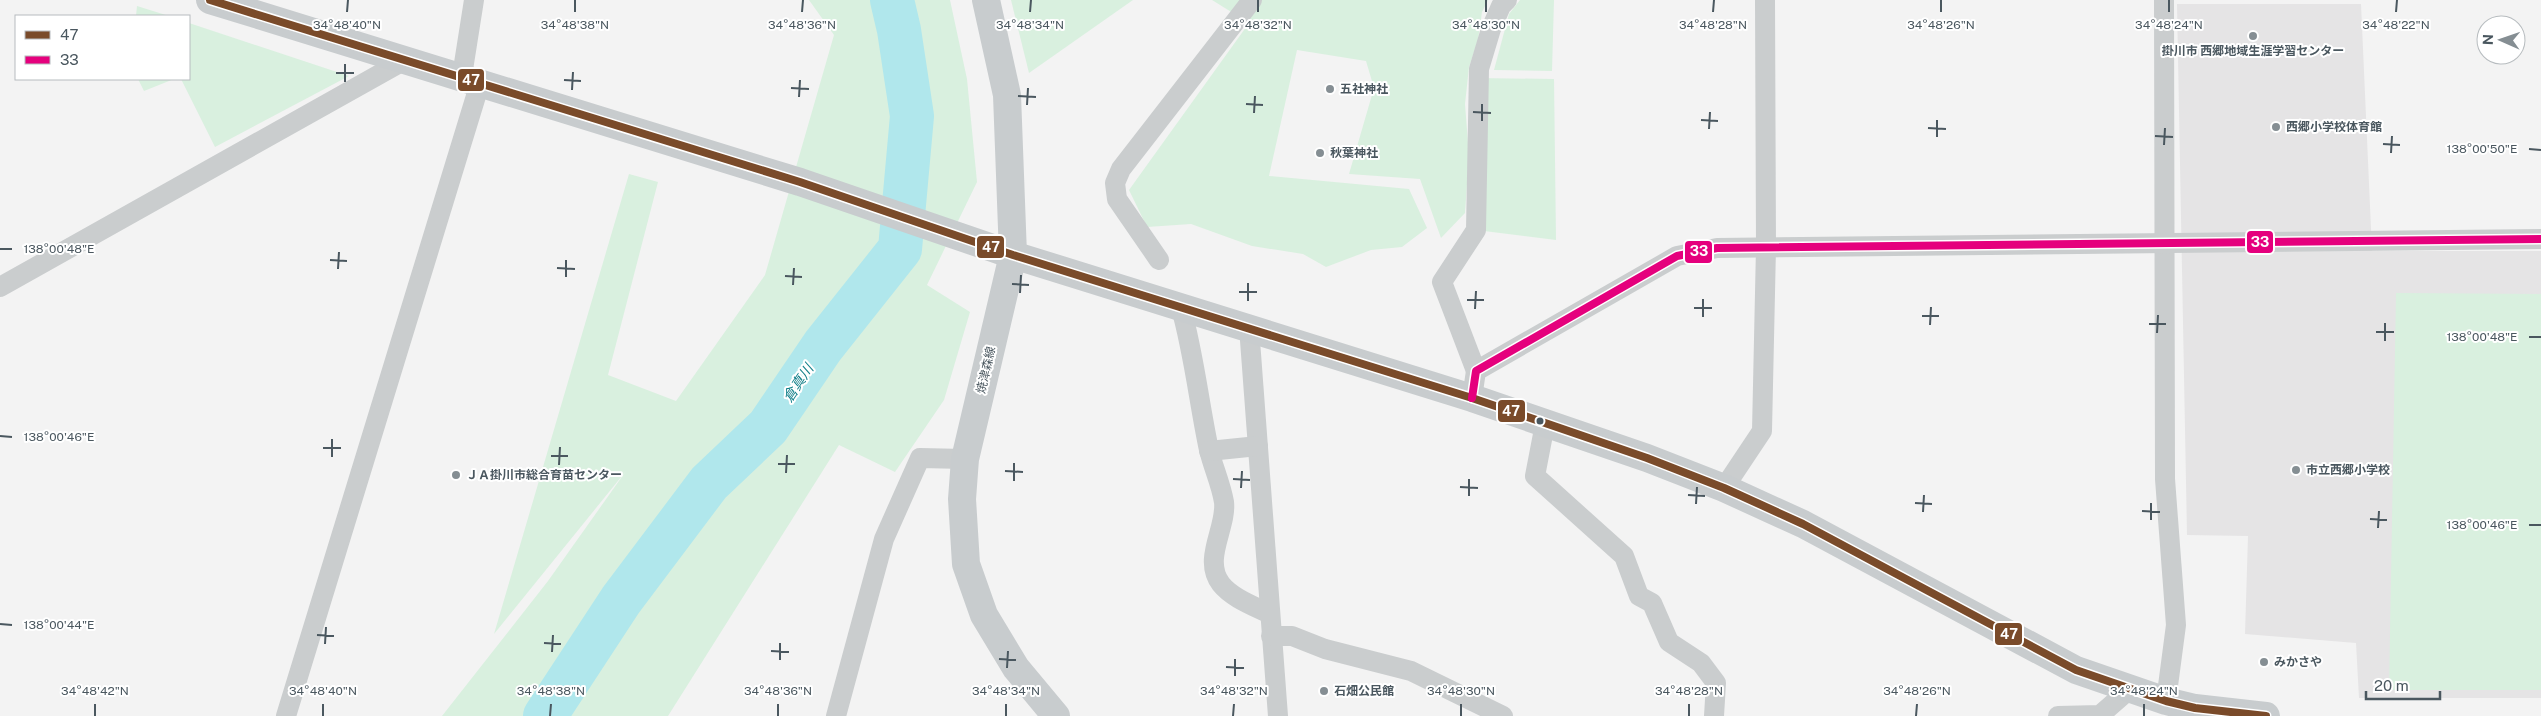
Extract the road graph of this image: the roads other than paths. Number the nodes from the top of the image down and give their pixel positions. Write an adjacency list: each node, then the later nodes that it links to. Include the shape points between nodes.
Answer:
1 (210, 0): 8 (main road)
2 (474, 0): 9 (street)
3 (986, 0): 13 (main road, 焼津森線, via 1006,95)
4 (1252, 0): 14 (street, via 1121,169 1114,183 1117,199)
5 (1507, 0): 18 (street, via 1491,29 1479,69 1476,230 1442,282)
6 (1765, 0): 12 (street)
7 (2164, 0): 11 (street)
8 (405, 60): 9 (main road); 15 (street)
9 (471, 79): 13 (main road, via 808,184); 30 (street)
10 (2541, 239): 11 (street)
11 (2163, 242): 12 (street); 28 (street, via 2165,479 2176,626)
12 (1766, 248): 18 (street, via 1717,248 1677,256); 24 (street, via 1762,431)
13 (1013, 255): 16 (main road); 23 (main road, 焼津森線)
14 (1159, 260)
15 (0, 287)
16 (1181, 308): 17 (main road); 22 (street)
17 (1249, 328): 19 (main road); 21 (street)
18 (1476, 371): 19 (street)
19 (1472, 398): 20 (main road)
20 (1545, 424): 24 (main road); 35 (street, via 1535,476 1624,556 1640,596 1652,603 1669,642 1701,663 1716,683)
21 (1258, 446): 22 (street); 25 (street)
22 (1209, 451): 25 (street, via 1224,502 1215,568 1221,583 1237,597)
23 (965, 459): 31 (street, via 920,458 884,540); 32 (main road, 焼津森線, via 962,499 966,564 984,615 1016,668)
24 (1724, 488): 27 (main road, via 1803,524 2076,670)
25 (1270, 614): 26 (street)
26 (1271, 636): 33 (street); 34 (street, via 1292,636 1325,649 1411,672)
27 (2131, 688): 28 (main road); 36 (street, via 2100,715)
28 (2166, 700): 29 (main road)
29 (2195, 712): 37 (main road)
30 (286, 716)
31 (836, 716)
32 (1056, 716)
33 (1278, 716)
34 (1503, 716)
35 (1714, 716)
36 (2058, 716)
37 (2266, 716)

